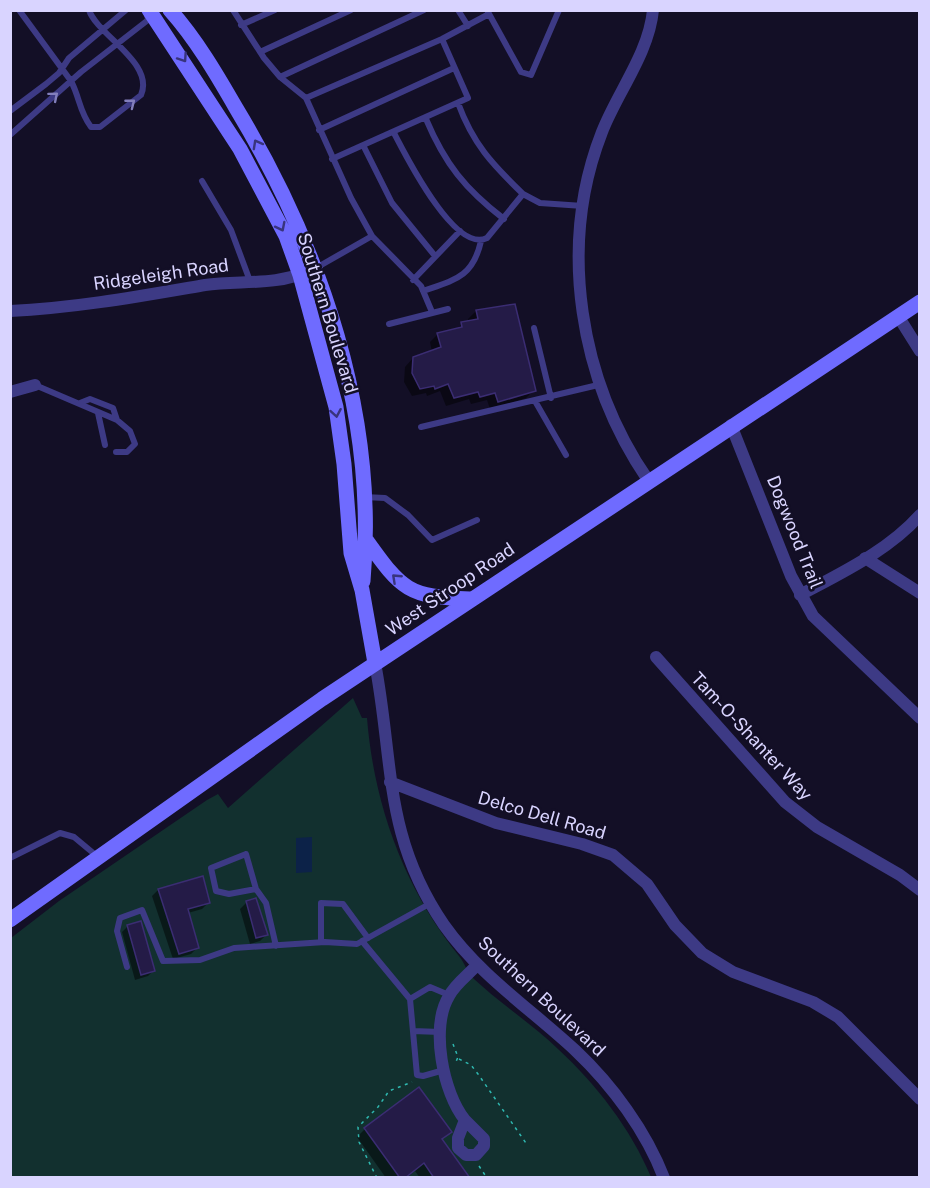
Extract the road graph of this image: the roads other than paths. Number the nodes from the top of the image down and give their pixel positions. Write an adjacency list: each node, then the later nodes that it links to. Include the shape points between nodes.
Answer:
1 (19, 10): 21 (lane)
2 (89, 10): 16 (lane)
3 (126, 10): 16 (lane)
4 (148, 10): 18 (lane, via 148,20); 42 (street, Southern Boulevard, one-way to 42, via 240,149 286,236)
5 (170, 10): 41 (street, Southern Boulevard, one-way to 5, via 256,141)
6 (233, 10): 14 (lane)
7 (275, 10): 14 (lane)
8 (351, 10): 19 (lane)
9 (424, 10): 22 (lane)
10 (458, 10): 15 (lane)
11 (559, 10): 13 (lane, via 531,75 521,72)
12 (653, 10): 35 (street, via 639,53 599,139)
13 (488, 12): 15 (lane)
14 (241, 26): 19 (lane)
15 (468, 26): 17 (lane)
16 (103, 30): 18 (lane); 21 (lane, via 69,58)
17 (441, 39): 20 (lane); 24 (lane)
18 (119, 43): 23 (lane); 23 (lane, one-way to 18, via 80,113 91,127 100,128 141,95 144,88 141,76)
19 (260, 52): 22 (lane)
20 (454, 68): 25 (lane, via 468,98); 28 (lane)
21 (62, 69): 23 (lane); 26 (lane)
22 (280, 77): 24 (lane)
23 (71, 81): 30 (lane, one-way to 23)
24 (306, 98): 28 (lane)
25 (458, 103): 27 (lane); 34 (lane, via 485,156)
26 (10, 111)
27 (426, 119): 29 (lane); 36 (lane, via 446,161 461,181)
28 (319, 130): 32 (lane)
29 (394, 133): 31 (lane); 37 (lane, via 429,195)
30 (10, 135)
31 (364, 147): 32 (lane); 40 (lane, via 392,203)
32 (332, 159): 38 (lane)
33 (202, 181): 43 (lane, via 231,230)
34 (523, 194): 35 (lane, via 540,203); 36 (lane)
35 (583, 206): 55 (street, via 579,278)
36 (504, 219): 39 (lane)
37 (460, 231): 39 (lane, via 469,239); 40 (lane)
38 (372, 236): 41 (lane); 44 (lane)
39 (481, 241): 45 (lane, via 469,271 456,280)
40 (435, 256): 44 (lane)
41 (316, 268): 42 (street, Ridgeleigh Road); 68 (street, Southern Boulevard, via 342,353 360,449)
42 (300, 275): 43 (street, Ridgeleigh Road, via 283,280); 73 (street, Southern Boulevard, one-way to 73, via 336,407 351,553)
43 (250, 280): 48 (street, Ridgeleigh Road)
44 (413, 280): 45 (lane)
45 (423, 291): 49 (lane)
46 (920, 302): 50 (street, West Stroop Road)
47 (448, 309): 49 (lane)
48 (10, 311)
49 (432, 312): 51 (lane)
50 (898, 316): 53 (street); 62 (street, West Stroop Road)
51 (389, 324)
52 (534, 328): 57 (lane)
53 (920, 351)
54 (35, 384): 56 (street); 59 (lane)
55 (598, 385): 57 (lane); 67 (street, via 618,431)
56 (10, 392)
57 (550, 398): 58 (lane)
58 (535, 401): 63 (lane); 66 (lane)
59 (80, 403): 60 (lane); 61 (lane, via 90,399 113,408)
60 (98, 413): 61 (lane); 64 (lane)
61 (117, 420): 65 (lane, via 130,431 135,444 127,452)
62 (731, 425): 67 (street, West Stroop Road); 75 (street, Dogwood Trail)
63 (422, 427)
64 (105, 445)
65 (116, 452)
66 (567, 455)
67 (648, 480): 76 (street, West Stroop Road)
68 (363, 497): 70 (lane, via 385,498 432,540); 71 (street, Southern Boulevard)
69 (920, 515): 72 (street, via 894,540)
70 (477, 520)
71 (367, 541): 73 (street, Southern Boulevard); 76 (street, one-way to 71, via 426,597 412,591 383,565)
72 (865, 558): 74 (street); 75 (street)
73 (362, 590): 78 (street, Southern Boulevard)
74 (920, 593)
75 (800, 595): 79 (street, Dogwood Trail, via 821,627)
76 (470, 599): 78 (street, West Stroop Road)
77 (656, 657): 84 (street, Tam-O-Shanter Way, via 785,802 817,827)
78 (375, 663): 80 (street, Southern Boulevard); 82 (street, West Stroop Road)
79 (920, 718)
80 (390, 782): 85 (street, Southern Boulevard, via 398,828); 97 (street, Delco Dell Road, via 496,823 613,855 636,873 675,925 702,953 752,981 825,1008)
81 (10, 858): 82 (lane, via 60,833 74,837)
82 (98, 858): 86 (street, West Stroop Road)
83 (256, 889): 83 (lane, via 229,894 216,891 211,868 246,854); 89 (lane, via 266,903)
84 (920, 890)
85 (431, 903): 87 (lane); 90 (street, Southern Boulevard)
86 (10, 920)
87 (365, 940): 88 (lane, via 357,944); 88 (lane, via 343,904 329,902 321,903); 93 (lane)
88 (321, 942): 89 (lane)
89 (276, 946): 91 (lane, via 234,948 200,960 163,961 142,910 120,918 117,931)
90 (477, 965): 92 (street); 99 (street, Southern Boulevard, via 597,1074 635,1124)
91 (127, 967)
92 (449, 995): 93 (lane, via 430,987); 95 (street, via 442,1009)
93 (410, 999): 94 (lane)
94 (414, 1031): 95 (lane); 96 (lane, via 417,1075)
95 (440, 1032): 96 (street)
96 (445, 1070): 98 (street)
97 (920, 1099)
98 (465, 1120): 98 (street, via 458,1138 459,1148 466,1155 475,1155 484,1146 484,1139)
99 (664, 1178)

